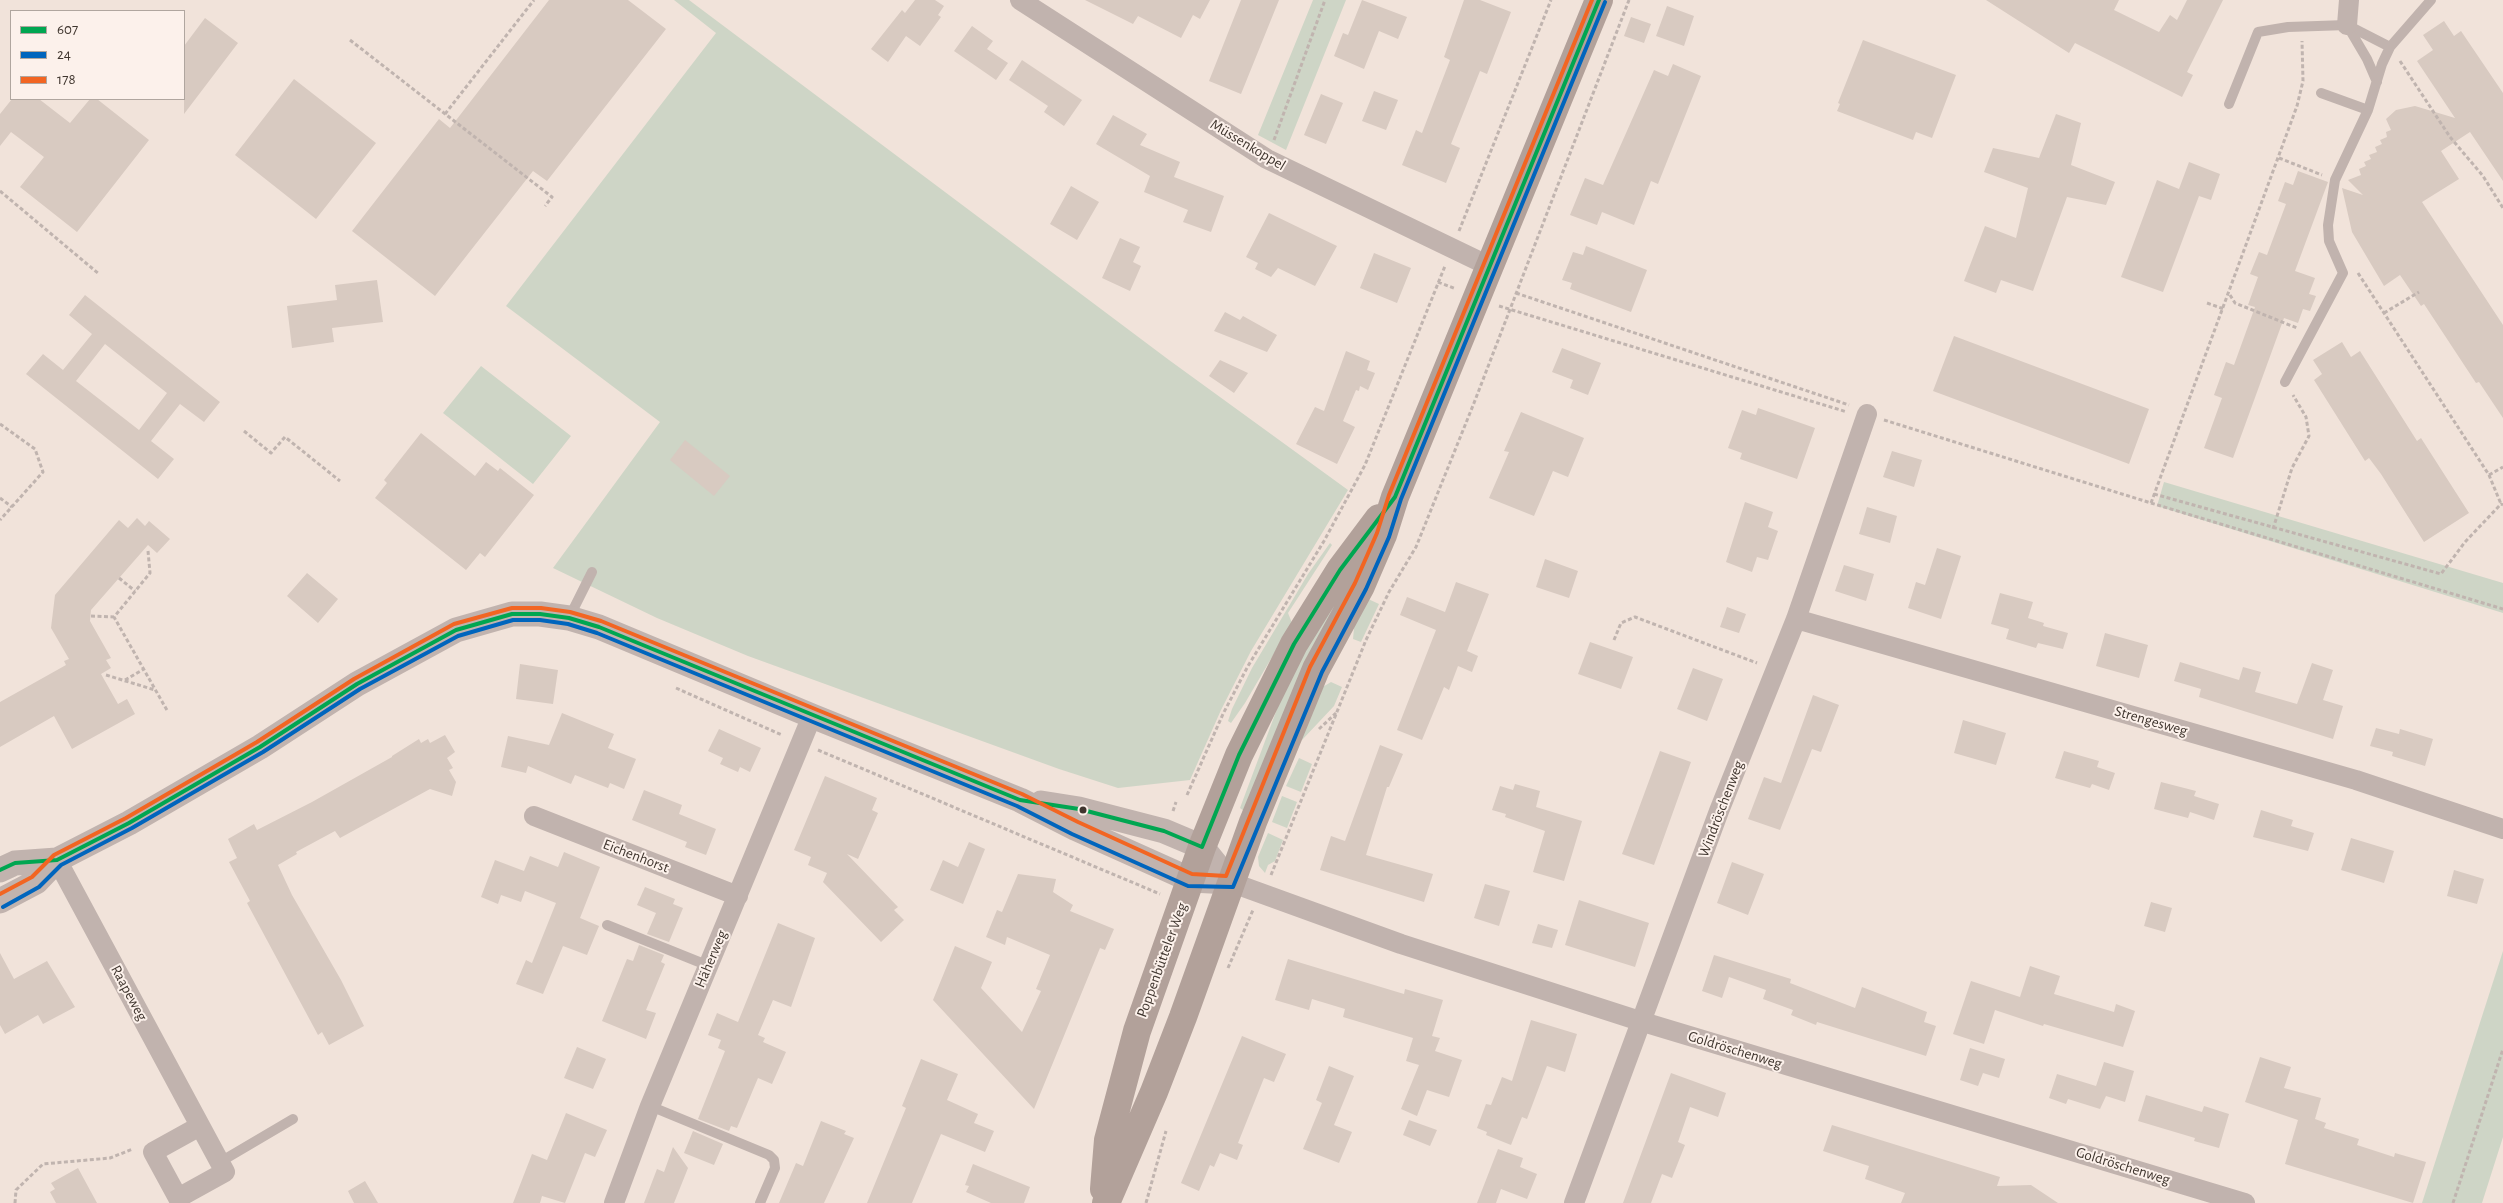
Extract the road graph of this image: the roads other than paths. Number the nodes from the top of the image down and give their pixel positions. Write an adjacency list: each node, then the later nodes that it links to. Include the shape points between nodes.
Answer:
1 (1020, 0): 11 (street, Müssenkoppel, via 1267,159)
2 (1599, 0): 11 (main road, Poppenbütteler Weg)
3 (2431, 0): 6 (lane)
4 (2346, 1): 5 (street)
5 (2346, 25): 6 (lane); 7 (lane); 9 (lane, via 2258,32)
6 (2390, 47): 7 (lane)
7 (2377, 82): 10 (lane)
8 (2321, 93): 10 (lane)
9 (2229, 104)
10 (2368, 110): 12 (lane, via 2335,180 2328,225 2329,241 2343,273)
11 (1489, 266): 14 (main road, Poppenbütteler Weg)
12 (2285, 382)
13 (1867, 414): 17 (street, Windröschenweg)
14 (1395, 497): 22 (main road, Poppenbütteler Weg, via 1340,570 1294,644 1239,755); 25 (main road, Poppenbütteler Weg, via 1361,586 1316,669)
15 (592, 572): 16 (lane)
16 (569, 618): 18 (street, via 599,627); 23 (street, via 512,614 456,630 357,684 260,747 129,823)
17 (1796, 619): 21 (street, Strengesweg, via 2356,780); 31 (street, Windröschenweg, via 1719,811)
18 (812, 716): 19 (street); 27 (street, Häherweg)
19 (1020, 800): 22 (street, via 1089,812 1164,831); 26 (street)
20 (534, 816): 27 (street, Eichenhorst)
21 (2503, 829)
22 (1202, 847): 25 (street); 26 (main road, Poppenbütteler Weg)
23 (56, 860): 24 (street, via 15,863); 28 (street, via 36,882); 34 (street, Raapeweg)
24 (0, 870)
25 (1230, 882): 26 (street); 31 (street, Goldröschenweg, via 1401,944); 38 (main road, Poppenbütteler Weg, via 1169,1054)
26 (1187, 891): 38 (main road, Poppenbütteler Weg, via 1142,1012 1120,1091 1108,1140)
27 (738, 896): 30 (street, Häherweg)
28 (0, 901)
29 (607, 925): 30 (lane)
30 (708, 966): 32 (street, Häherweg)
31 (1643, 1022): 39 (street, Windröschenweg); 40 (street, Goldröschenweg)
32 (650, 1106): 36 (street, Häherweg); 37 (lane, via 769,1155 775,1168)
33 (293, 1120): 35 (lane)
34 (200, 1126): 35 (street, Raapeweg); 35 (street, via 153,1152 178,1198 225,1172)
35 (220, 1162)
36 (614, 1203)
37 (760, 1203)
38 (1104, 1203)
39 (1574, 1203)
40 (2245, 1203)

